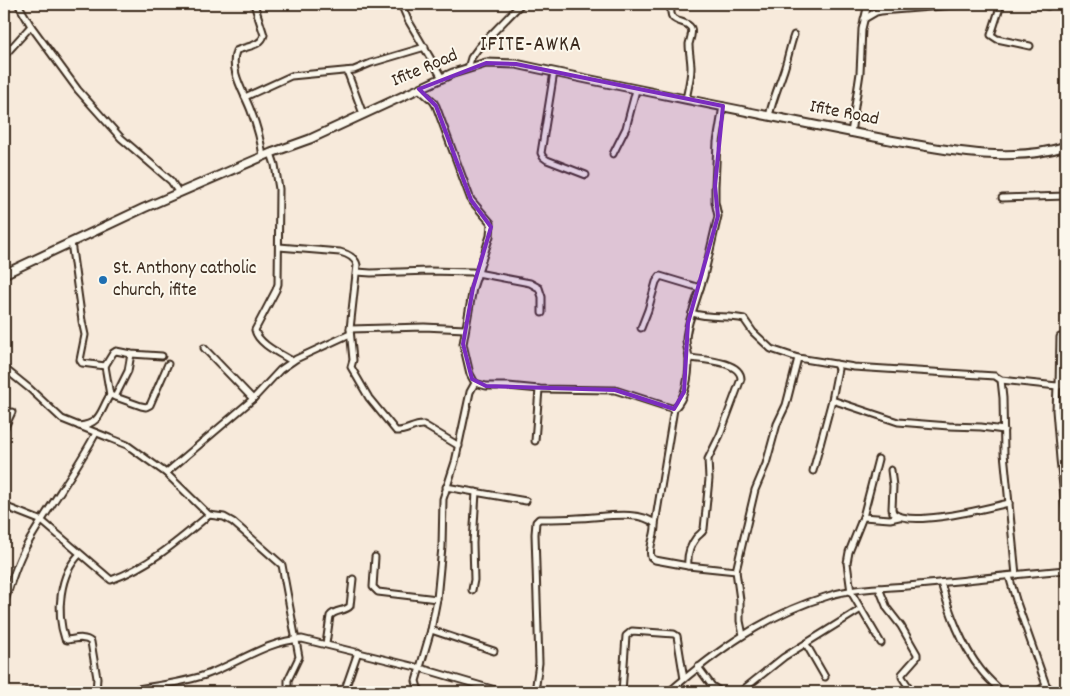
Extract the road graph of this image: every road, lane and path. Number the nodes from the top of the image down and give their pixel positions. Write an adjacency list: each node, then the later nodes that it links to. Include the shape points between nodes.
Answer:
1 (18, 4): 12 (street)
2 (254, 4): 23 (street, via 263,39 258,44 236,51 233,58)
3 (401, 4): 15 (street)
4 (672, 4): 24 (street, via 672,17 692,31)
5 (868, 4): 11 (street)
6 (967, 4): 11 (street, via 881,11)
7 (1000, 4): 14 (street, via 991,34)
8 (1037, 4): 10 (street)
9 (518, 5): 17 (street, via 471,58)
10 (1048, 6)
11 (864, 19): 28 (street, via 860,74)
12 (31, 26): 16 (street); 34 (street, via 78,90 122,138 171,181)
13 (794, 35): 27 (street)
14 (1030, 46)
15 (424, 47): 18 (street); 20 (street)
16 (4, 56)
17 (468, 68): 19 (street, Ifite Road, via 499,63); 20 (street, Ifite Road)
18 (347, 71): 23 (street, via 291,76); 26 (street)
19 (554, 72): 22 (street, Ifite Road); 33 (street, via 541,154 547,160)
20 (442, 78): 21 (street, Ifite Road)
21 (419, 89): 26 (street, Ifite Road); 40 (street, via 436,106 471,200 491,223)
22 (636, 90): 24 (street, Ifite Road); 31 (street, via 626,128)
23 (245, 96): 32 (street, via 258,130)
24 (686, 99): 25 (street, Ifite Road)
25 (723, 106): 27 (street, Ifite Road); 42 (street, via 715,186 718,216)
26 (363, 114): 30 (street, Ifite Road)
27 (770, 116): 28 (street, Ifite Road)
28 (850, 133): 29 (street, Ifite Road, via 942,149 1000,154 1040,152)
29 (1066, 146)
30 (271, 153): 32 (street, Ifite Road); 38 (street, via 279,189)
31 (613, 154)
32 (263, 157): 34 (street, Ifite Road)
33 (586, 175)
34 (180, 193): 37 (street, Ifite Road)
35 (1066, 196): 36 (street)
36 (1002, 198)
37 (71, 242): 41 (street, Ifite Road); 57 (street, via 85,329 80,360)
38 (279, 247): 39 (street, via 345,253 357,263); 54 (street, via 276,290 255,330 263,342)
39 (357, 272): 40 (street); 47 (street)
40 (479, 273): 43 (street, via 539,288); 46 (street)
41 (4, 274)
42 (700, 288): 44 (street); 45 (street, via 660,276)
43 (542, 313)
44 (692, 313): 52 (street, via 686,339); 53 (street, via 744,319 771,349)
45 (641, 328)
46 (465, 329): 47 (street, via 424,327); 60 (street, via 464,356)
47 (350, 332): 54 (street); 74 (street, via 352,371 396,431 424,424)
48 (1060, 337): 62 (street)
49 (204, 348): 65 (street)
50 (131, 354): 51 (street); 57 (street, via 116,350); 64 (street, via 128,371)
51 (162, 356)
52 (689, 358): 67 (street, via 684,392); 92 (street, via 732,367 739,371 741,379 708,459 704,529 692,544)
53 (798, 358): 56 (street); 93 (street, via 786,405 753,497)
54 (292, 361): 65 (street)
55 (168, 364): 64 (street, via 150,405 141,406)
56 (836, 364): 59 (street, via 995,376); 66 (street)
57 (105, 366): 64 (street)
58 (4, 368): 69 (street, via 62,419)
59 (1001, 380): 62 (street); 71 (street)
60 (475, 384): 63 (street); 74 (street, via 470,392)
61 (1066, 385): 62 (street)
62 (1058, 386): 84 (street, via 1056,410)
63 (539, 389): 67 (street, via 615,390); 73 (street)
64 (112, 396): 69 (street, via 95,421)
65 (253, 399): 78 (street)
66 (832, 400): 71 (street, via 898,422); 77 (street)
67 (674, 409): 89 (street)
68 (12, 412): 70 (street)
69 (76, 426): 72 (street)
70 (4, 429)
71 (1004, 430): 82 (street)
72 (96, 432): 78 (street, via 127,445); 88 (street)
73 (535, 441)
74 (459, 446): 79 (street)
75 (878, 459): 86 (street)
76 (891, 470): 87 (street, via 892,509)
77 (813, 472)
78 (166, 473): 85 (street)
79 (446, 487): 80 (street); 101 (street)
80 (476, 492): 81 (street); 99 (street)
81 (526, 501)
82 (1009, 504): 87 (street, via 938,517); 95 (street)
83 (4, 506): 88 (street)
84 (1066, 514)
85 (208, 516): 90 (street, via 146,564 111,580); 106 (street, via 229,519 282,565)
86 (863, 516): 87 (street, via 890,520); 100 (street, via 847,563)
87 (899, 517)
88 (42, 522): 90 (street); 102 (street, via 24,550)
89 (655, 524): 92 (street, via 651,557); 125 (street, via 632,516 539,519 536,522 538,663)
90 (80, 554): 119 (street, via 65,579 60,616 67,640 88,639 91,642)
91 (375, 556): 101 (street, via 373,588 378,592)
92 (688, 566): 93 (street)
93 (736, 570): 105 (street)
94 (1066, 570): 95 (street)
95 (1013, 575): 97 (street); 116 (street, via 1016,600)
96 (353, 579): 108 (street, via 350,606 330,616)
97 (941, 582): 98 (street); 131 (street, via 966,648)
98 (879, 588): 100 (street); 130 (street, via 917,654 902,674)
99 (472, 590)
100 (851, 592): 103 (street); 105 (street, via 808,602)
101 (437, 599): 104 (street)
102 (4, 604)
103 (861, 609): 107 (street); 109 (street)
104 (431, 630): 110 (street); 113 (street)
105 (743, 635): 112 (street)
106 (295, 639): 108 (street); 120 (street, via 270,645 206,674); 121 (street, via 298,657 288,680)
107 (881, 643)
108 (326, 644): 111 (street)
109 (806, 644): 114 (street); 129 (street)
110 (494, 651)
111 (358, 652): 113 (street); 122 (street)
112 (698, 667): 115 (street); 128 (street, via 712,686)
113 (420, 668): 123 (street, via 416,681); 124 (street)
114 (825, 677)
115 (684, 680): 126 (street, via 677,636 632,631 626,636); 127 (street)
116 (1046, 685): 132 (street); 133 (street)
117 (26, 692): 118 (street)
118 (62, 692)
119 (96, 692)
120 (122, 692)
121 (288, 692)
122 (344, 692)
123 (422, 692)
124 (502, 692)
125 (535, 692)
126 (622, 692)
127 (669, 692)
128 (721, 692)
129 (740, 692)
130 (912, 692)
131 (1002, 692)
132 (1037, 692)
133 (1053, 692)

